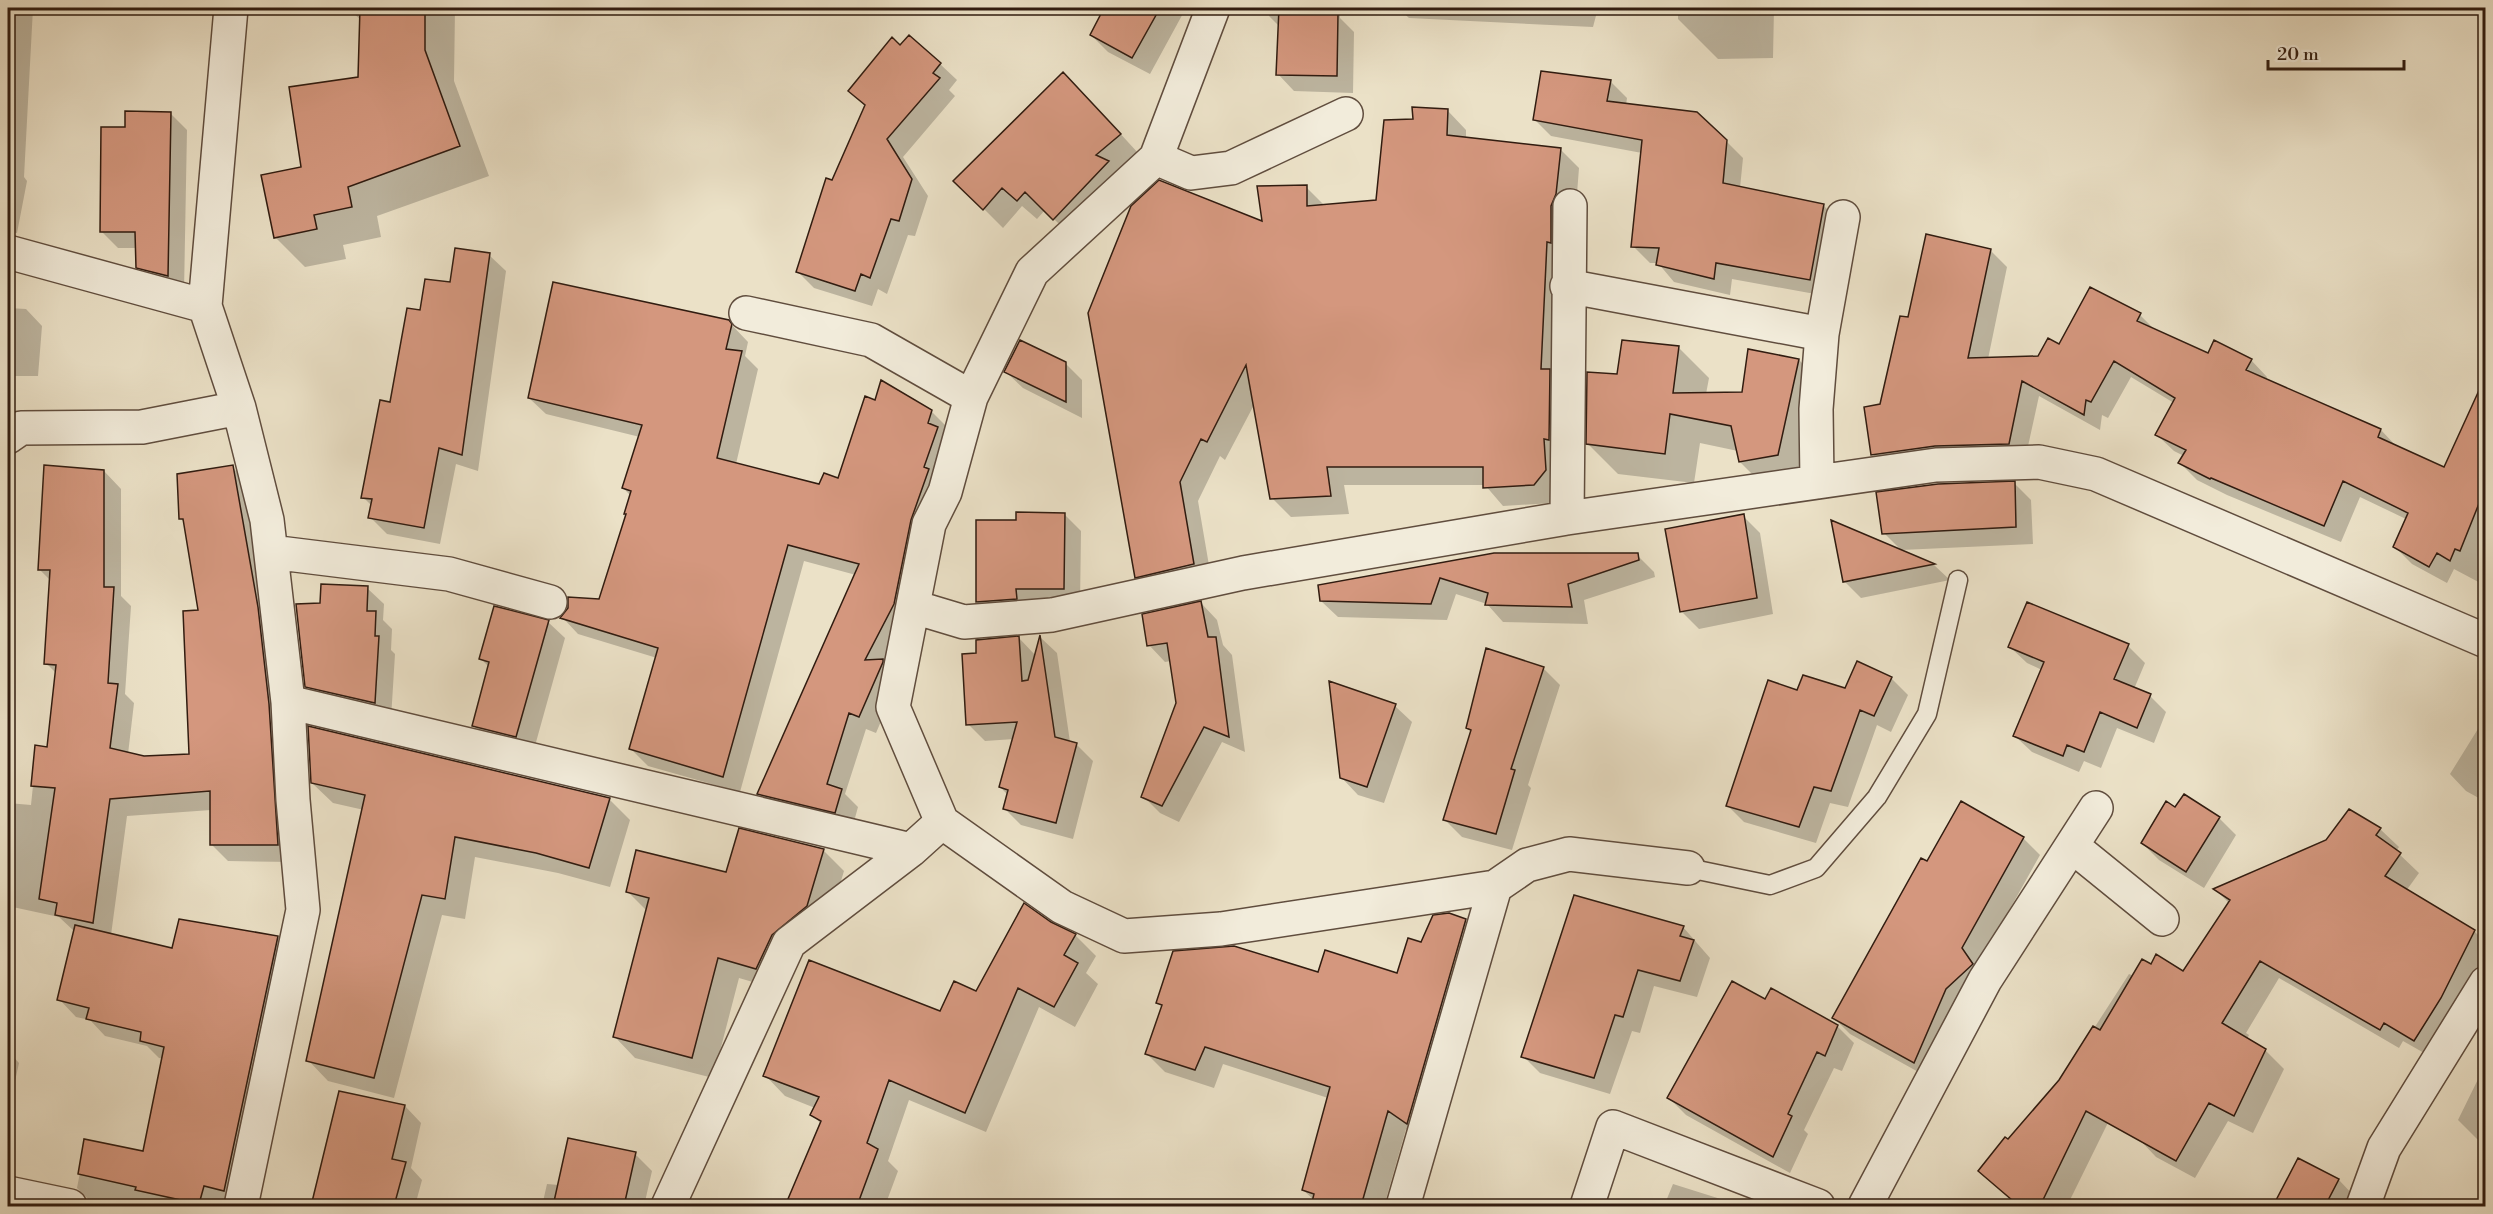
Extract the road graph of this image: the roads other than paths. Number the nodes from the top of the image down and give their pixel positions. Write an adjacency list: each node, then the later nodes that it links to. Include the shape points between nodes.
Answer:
1 (231, 8): 9 (street)
2 (1213, 8): 4 (street)
3 (1346, 114): 4 (street, via 1231,168 1191,173)
4 (1156, 158): 12 (street, via 1032,272)
5 (1570, 206): 8 (street)
6 (1843, 217): 11 (street)
7 (8, 252): 9 (street)
8 (1567, 286): 11 (street); 16 (street)
9 (205, 306): 13 (street)
10 (746, 313): 12 (street, via 871,340)
11 (1822, 334): 15 (street, via 1816,409)
12 (971, 397): 20 (street, via 945,492 928,524)
13 (239, 408): 14 (street, via 142,427 21,428); 17 (street, via 267,520)
14 (8, 437)
15 (1817, 482): 16 (street); 21 (street, via 1936,465 1996,463 2039,462 2096,474)
16 (1567, 518): 20 (street, via 1243,573 1052,615 964,622)
17 (271, 552): 19 (street, via 449,574); 22 (street)
18 (1958, 580): 27 (lane, via 1927,714 1877,797 1816,868 1770,885)
19 (550, 602)
20 (914, 607): 24 (street, via 893,706)
21 (2486, 641)
22 (288, 702): 26 (street); 33 (street, via 303,910)
23 (2096, 808): 25 (street)
24 (942, 822): 26 (street); 28 (street, via 1062,907 1124,936 1221,929)
25 (2072, 846): 29 (street); 38 (street, via 1985,980)
26 (910, 850): 34 (street, via 789,943)
27 (1688, 868): 28 (street, via 1569,854 1527,865)
28 (1496, 887): 35 (street)
29 (2162, 919)
30 (2486, 983): 39 (street, via 2384,1148)
31 (8, 1193): 32 (street)
32 (70, 1206)
33 (241, 1206)
34 (668, 1206)
35 (1403, 1206)
36 (1587, 1206): 37 (street, via 1613,1127)
37 (1818, 1206)
38 (1865, 1206)
39 (2363, 1206)

